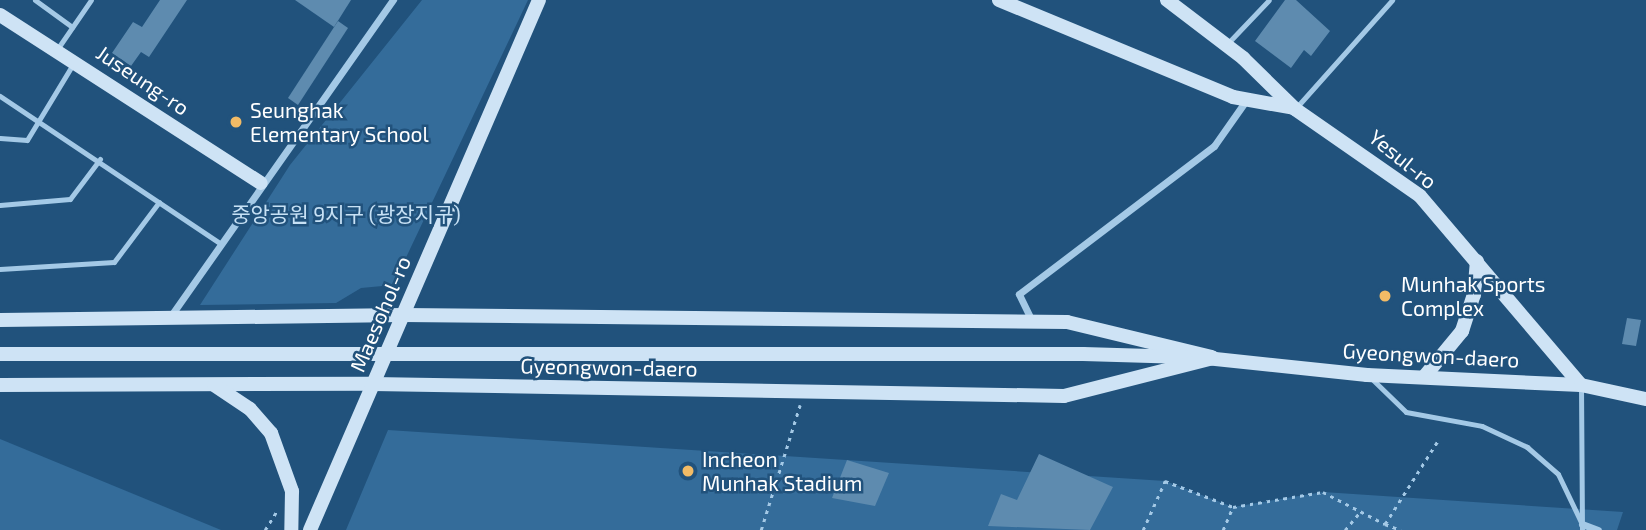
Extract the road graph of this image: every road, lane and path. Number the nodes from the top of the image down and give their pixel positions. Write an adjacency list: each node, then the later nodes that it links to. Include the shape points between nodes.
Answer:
1 (35, 0): 10 (lane)
2 (91, 0): 10 (lane)
3 (540, 0): 26 (main road, Maesohol-ro)
4 (999, 0): 15 (main road)
5 (1167, 0): 11 (main road, Yesul-ro)
6 (1269, 0): 11 (lane)
7 (1392, 0): 16 (lane)
8 (390, 1): 20 (street)
9 (0, 15): 12 (main road, Juseung-ro)
10 (72, 27): 12 (lane)
11 (1226, 45): 16 (main road, Yesul-ro)
12 (58, 48): 13 (main road, Juseung-ro)
13 (75, 60): 17 (lane); 20 (main road, Juseung-ro)
14 (0, 96): 17 (lane)
15 (1247, 99): 16 (main road); 29 (street, via 1214,146 1020,294)
16 (1295, 109): 24 (main road, Yesul-ro, via 1420,196)
17 (42, 120): 18 (lane, via 27,140); 19 (lane)
18 (0, 138)
19 (100, 159): 21 (lane); 22 (lane, via 70,199)
20 (261, 183): 23 (street)
21 (159, 202): 23 (lane); 25 (lane, via 114,262)
22 (0, 205)
23 (220, 243): 27 (street)
24 (1477, 261): 33 (main road, via 1475,295 1462,331); 36 (main road, Yesul-ro)
25 (0, 269)
26 (402, 315): 27 (main road, Gyeongwon-daero); 29 (main road, Gyeongwon-daero); 35 (main road, Maesohol-ro)
27 (169, 318): 28 (main road, Gyeongwon-daero)
28 (0, 320)
29 (1033, 321): 31 (main road, Gyeongwon-daero, via 1067,322)
30 (0, 354): 31 (main road, Gyeongwon-daero, bridge, via 1083,354)
31 (1213, 358): 32 (main road, Gyeongwon-daero); 38 (main road, Gyeongwon-daero, via 1064,397)
32 (1367, 375): 33 (main road, Gyeongwon-daero); 44 (lane, via 1406,412 1482,425 1527,447 1558,474)
33 (1424, 377): 36 (main road, Gyeongwon-daero)
34 (213, 384): 35 (main road, Gyeongwon-daero); 37 (main road, Gyeongwon-daero); 45 (main road, via 250,409 271,433 292,491)
35 (373, 384): 38 (main road, Gyeongwon-daero); 46 (main road, Maesohol-ro)
36 (1581, 384): 39 (main road, Gyeongwon-daero); 44 (lane)
37 (0, 385)
38 (804, 392): 47 (path)
39 (1646, 399)
40 (1439, 439): 43 (path)
41 (1233, 507): 42 (path, via 1323,492); 48 (path, via 1165,481); 49 (path)
42 (1360, 511): 43 (path); 50 (path)
43 (1385, 524): 51 (path)
44 (1582, 527): 52 (street)
45 (291, 530)
46 (310, 530)
47 (761, 530)
48 (1143, 530)
49 (1223, 530)
50 (1345, 530)
51 (1401, 530)
52 (1598, 530)

